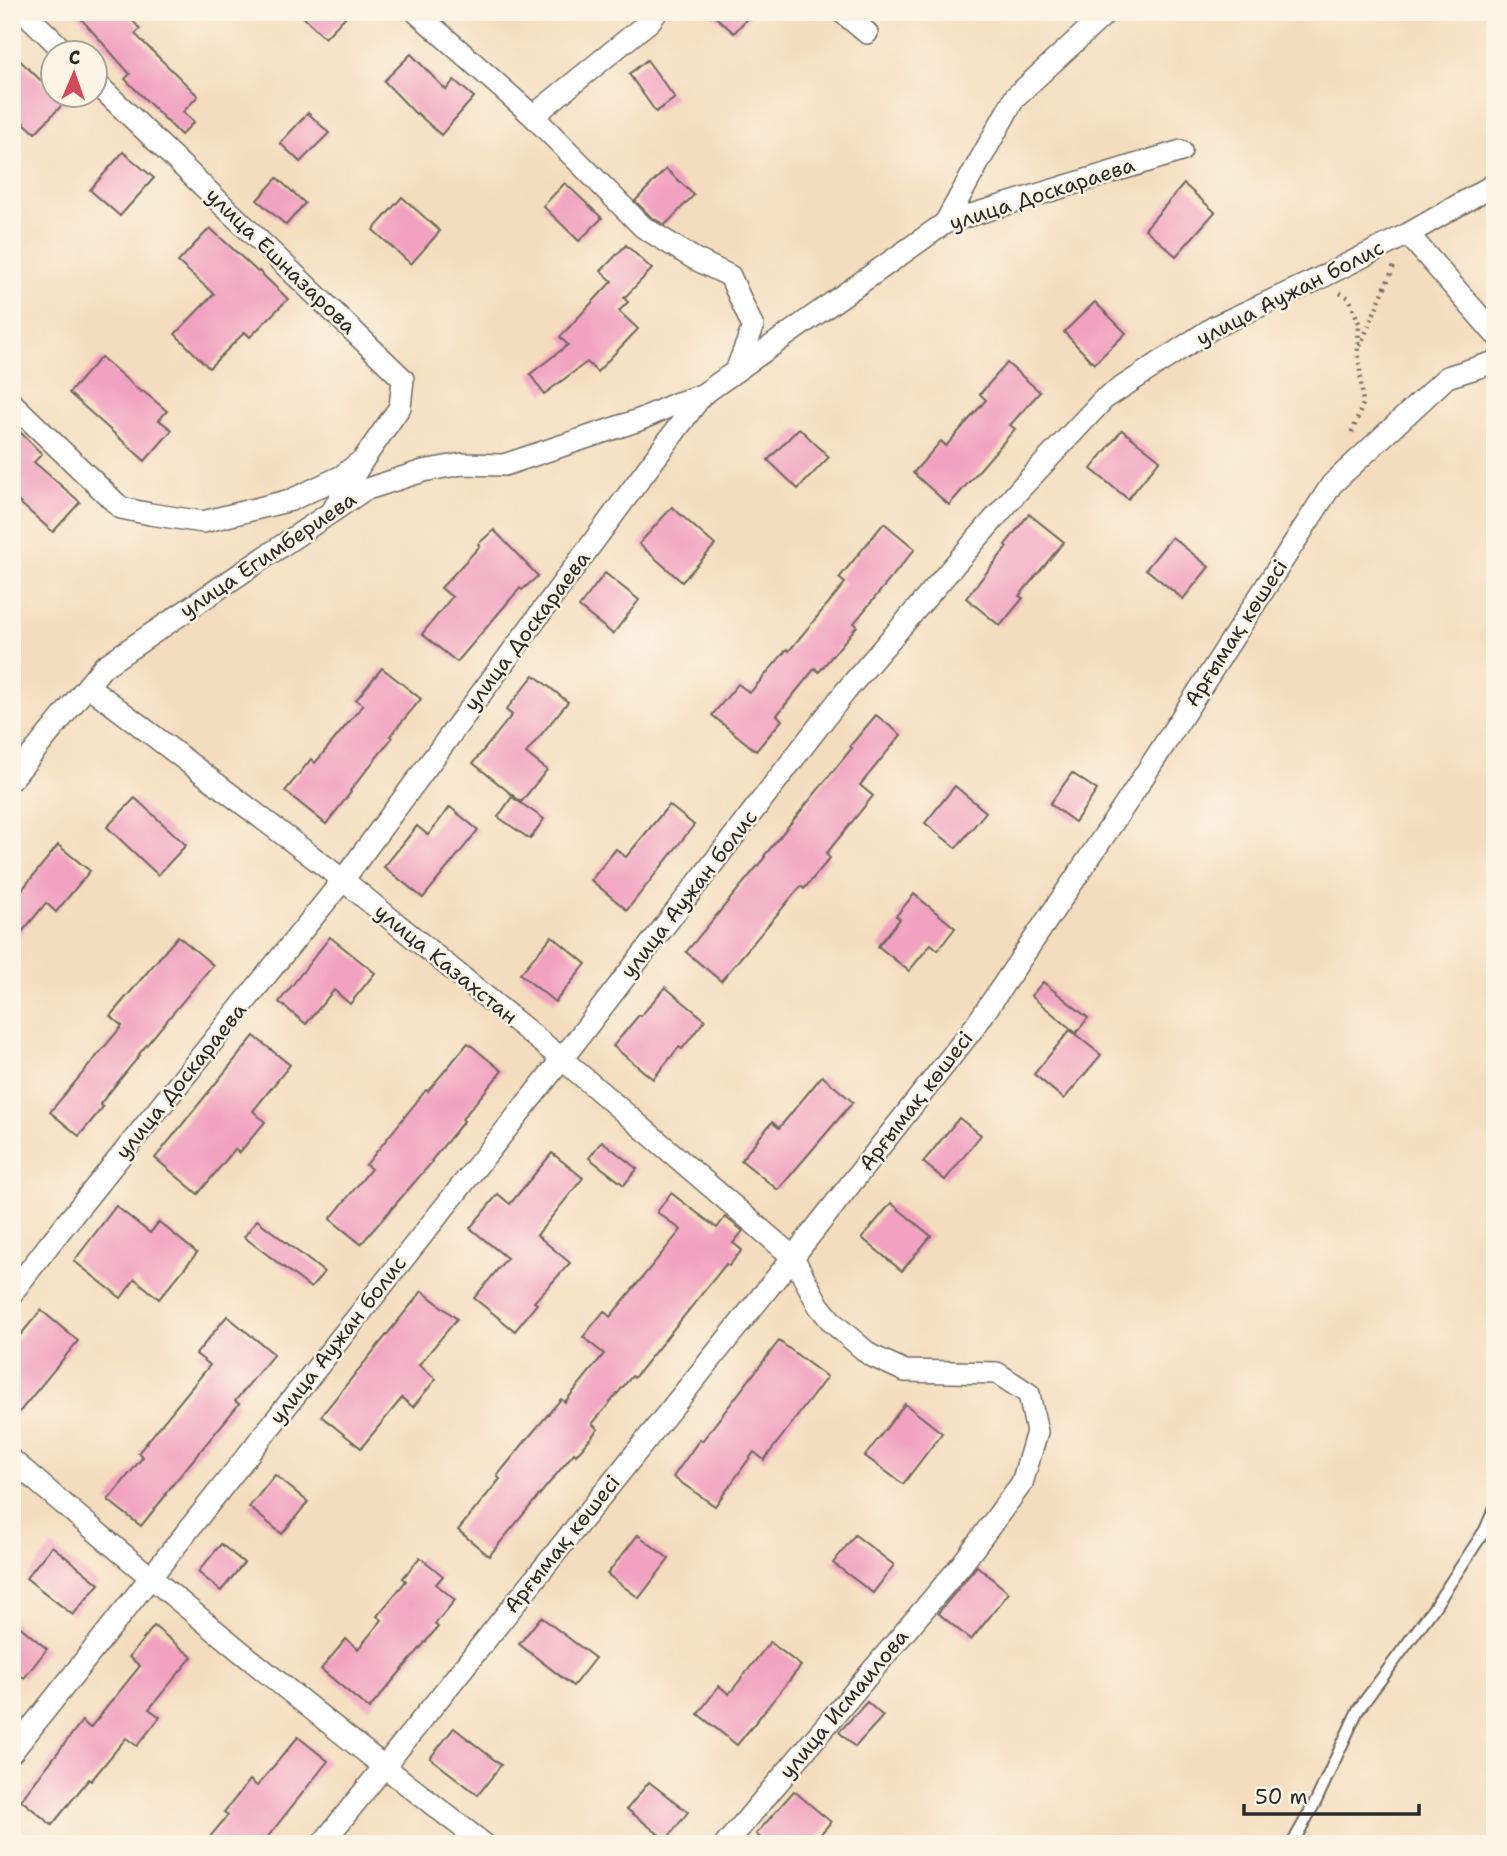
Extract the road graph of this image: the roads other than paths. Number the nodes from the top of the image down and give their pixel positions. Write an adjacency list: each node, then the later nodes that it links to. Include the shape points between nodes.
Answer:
1 (23, 12): 7 (street)
2 (416, 12): 9 (street)
3 (657, 12): 9 (street)
4 (842, 12): 6 (street)
5 (1107, 12): 12 (street, via 1015,97)
6 (867, 33)
7 (50, 38)
8 (108, 95): 19 (street, улица Ешназарова, via 403,379 400,407)
9 (533, 116): 16 (street, via 643,227 730,276 753,327)
10 (1181, 151): 12 (street, улица Доскараева)
11 (1495, 184): 13 (street, улица Аужан болис)
12 (945, 223): 16 (street, улица Доскараева)
13 (1408, 234): 14 (street); 24 (street, улица Аужан болис, via 1214,327 1104,399 845,692)
14 (1495, 334)
15 (1495, 362): 25 (street, Арғымақ көшесі, via 1447,377 1332,484 1131,796 976,1025)
16 (736, 371): 17 (street, улица Доскараева)
17 (702, 395): 20 (street, улица Егимбериева, via 504,465 462,464 423,471 364,490); 23 (street, улица Доскараева)
18 (14, 408): 19 (street, улица Ешназарова, via 121,508 203,522 291,500 342,476)
19 (365, 457): 20 (street, улица Ешназарова)
20 (330, 513): 21 (street, улица Егимбериева, via 103,667)
21 (88, 686): 22 (street, улица Егимбериева); 23 (street, улица Казахстан)
22 (12, 779)
23 (342, 880): 24 (street, улица Казахстан); 26 (street, улица Доскараева)
24 (562, 1059): 25 (street, улица Казахстан); 29 (street, улица Аужан болис)
25 (793, 1257): 31 (street, Арғымақ көшесі); 34 (street, улица Исмаилова, via 819,1306 870,1355 905,1371 997,1373 1029,1394 1037,1432 1022,1483 962,1564)
26 (12, 1293)
27 (12, 1460): 29 (street)
28 (1495, 1507): 35 (lane, via 1433,1609 1358,1710)
29 (149, 1577): 30 (street, улица Аужан болис); 31 (street)
30 (12, 1752)
31 (383, 1766): 32 (street, Арғымақ көшесі); 33 (street)
32 (322, 1844)
33 (484, 1844)
34 (726, 1844)
35 (1292, 1844)

